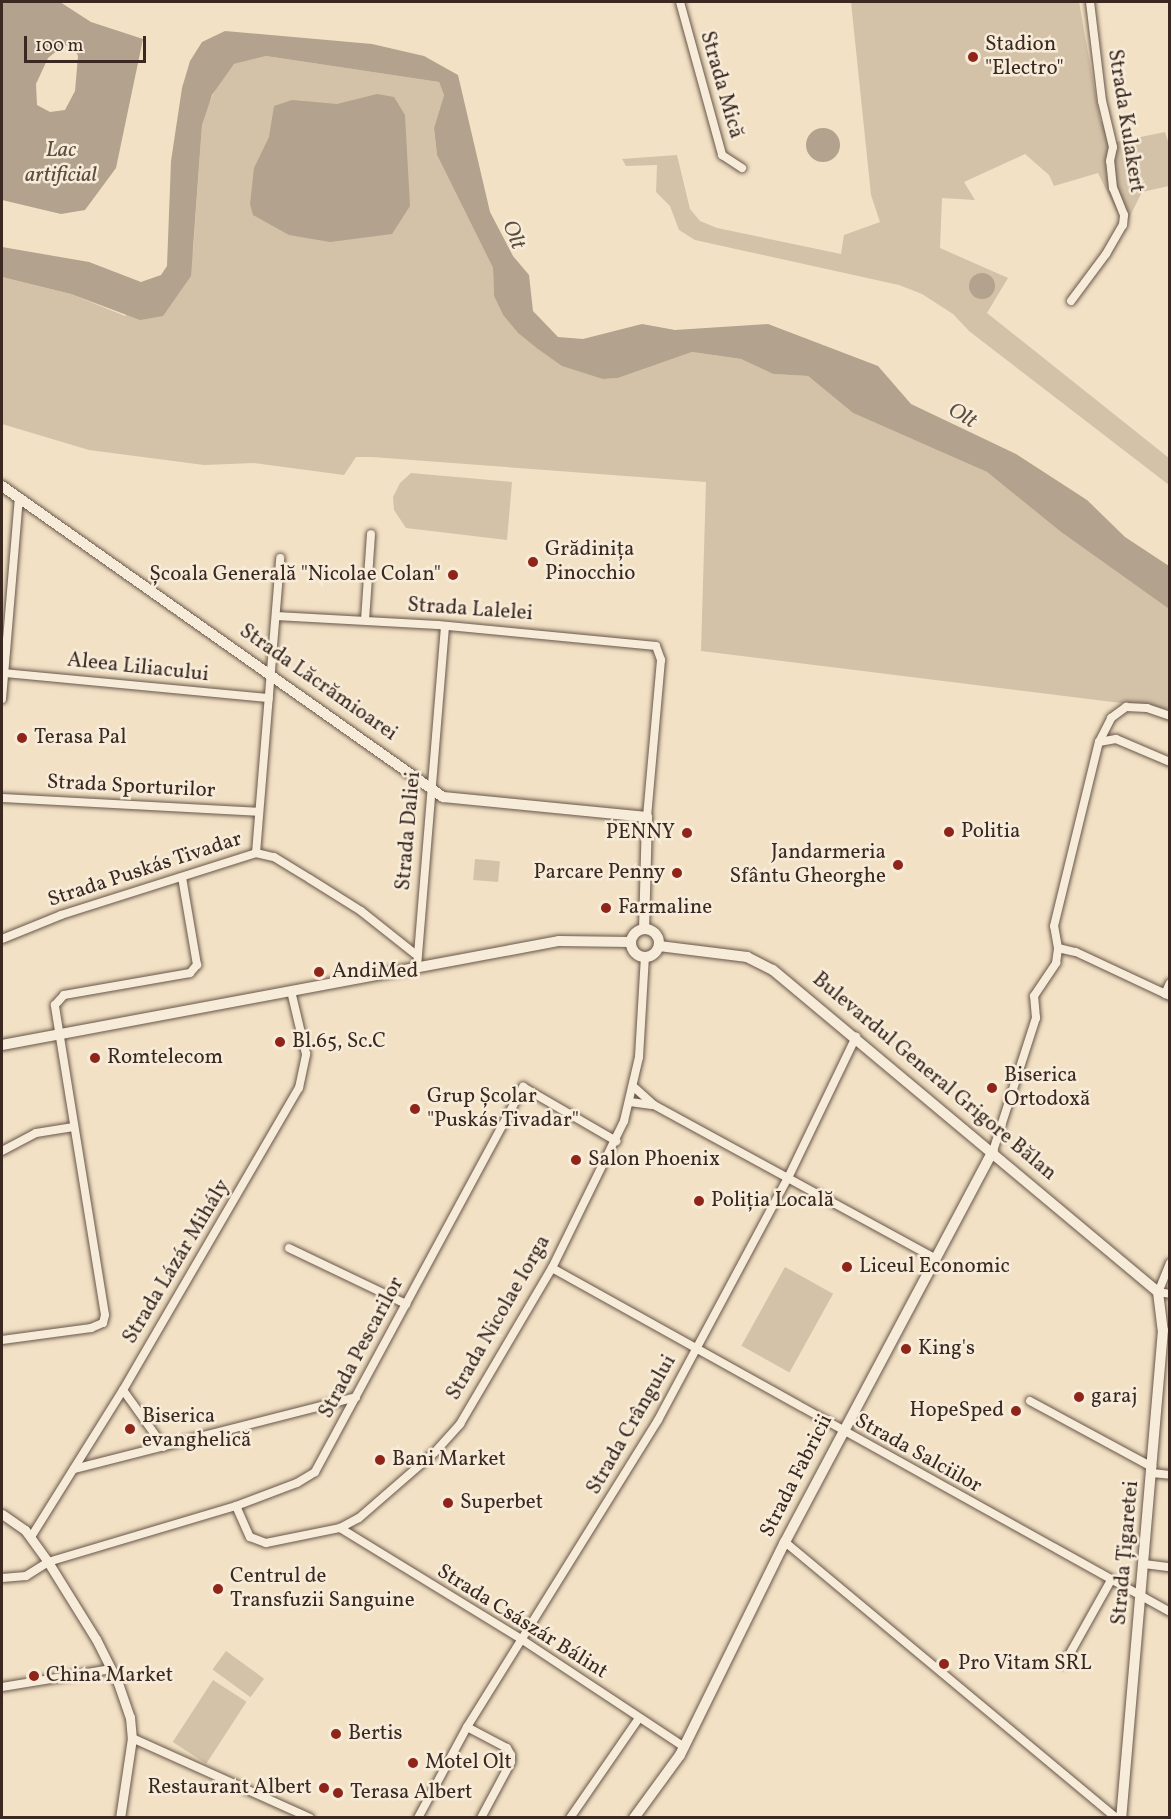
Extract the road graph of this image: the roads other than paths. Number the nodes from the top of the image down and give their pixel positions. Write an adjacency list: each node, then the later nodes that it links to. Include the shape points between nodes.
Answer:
1 (680, 2): 3 (street, Strada Mică, via 722,156)
2 (1090, 2): 4 (street, Strada Kulakert, via 1102,101 1113,147 1113,188 1124,216 1106,254)
3 (742, 168)
4 (1071, 301)
5 (2, 486): 6 (main road, Strada Lăcrămioarei)
6 (20, 498): 12 (street); 13 (main road, Strada Lăcrămioarei)
7 (371, 534): 10 (street)
8 (280, 558): 9 (street)
9 (276, 616): 10 (street, Strada Lalelei); 13 (street)
10 (365, 620): 11 (street, Strada Lalelei)
11 (445, 626): 19 (street, Strada Daliei); 22 (street, Strada Lalelei, via 650,643 659,649)
12 (4, 673): 14 (street, Aleea Liliacului); 15 (street)
13 (271, 673): 14 (street); 19 (main road, Strada Lăcrămioarei)
14 (269, 698): 21 (street)
15 (2, 699)
16 (1170, 716): 17 (street, via 1147,708 1126,707 1111,718)
17 (1100, 742): 18 (street, via 1116,739); 29 (street, via 1054,926)
18 (1170, 762)
19 (431, 788): 22 (main road, Strada Lăcrămioarei, via 452,799); 30 (street, Strada Daliei)
20 (2, 798): 21 (street, Strada Sporturilor)
21 (258, 812): 23 (street)
22 (647, 817): 25 (main road)
23 (256, 854): 24 (street, Strada Puskás Tivadar); 30 (street, Strada Puskás Tivadar, via 274,857 361,911)
24 (182, 878): 26 (street, Strada Puskás Tivadar, via 62,915); 36 (street, via 197,965 190,973 64,995 55,1005)
25 (644, 929): 27 (main road); 28 (main road, via 656,934)
26 (2, 939)
27 (631, 942): 31 (main road, via 637,954); 32 (main road, via 559,940)
28 (659, 946): 31 (main road, via 654,954); 37 (main road, Bulevardul General Grigore Bălan, via 736,955 765,964)
29 (1058, 948): 35 (street, via 1076,952); 45 (street, via 1049,978 1034,996 1035,1018)
30 (415, 954): 32 (street, Strada Daliei)
31 (645, 957): 39 (street, Strada Nicolae Iorga)
32 (417, 967): 34 (main road)
33 (1170, 983): 35 (street)
34 (291, 991): 36 (main road); 55 (street, Strada Lázár Mihály, via 306,1054 299,1088)
35 (1167, 995)
36 (58, 1035): 38 (main road); 42 (street)
37 (856, 1037): 45 (main road, Bulevardul General Grigore Bălan); 46 (street, Strada Crângului)
38 (2, 1045)
39 (634, 1088): 40 (street, Strada Nicolae Iorga); 41 (street)
40 (630, 1102): 41 (street); 43 (street, Strada Nicolae Iorga)
41 (654, 1105): 46 (street)
42 (74, 1127): 44 (street, via 36,1132); 53 (street, via 105,1315 99,1326)
43 (616, 1140): 50 (street, Strada Nicolae Iorga); 52 (street, Strada Pescarilor, via 523,1087)
44 (2, 1151)
45 (993, 1151): 48 (main road, Strada Fabricii); 51 (main road, Bulevardul General Grigore Bălan)
46 (788, 1178): 48 (street); 54 (street, Strada Crângului)
47 (289, 1248): 52 (street)
48 (936, 1259): 58 (main road, Strada Fabricii)
49 (1170, 1263): 51 (street)
50 (552, 1268): 54 (street, Strada Salciilor); 65 (street, Strada Nicolae Iorga, via 460,1424 426,1460 359,1518)
51 (1164, 1293): 61 (main road, Strada Țigaretei)
52 (406, 1304): 56 (street, Strada Pescarilor)
53 (2, 1340)
54 (698, 1346): 58 (street, Strada Salciilor); 75 (street, Strada Crângului, via 632,1466)
55 (123, 1390): 59 (street); 60 (street, Strada Lázár Mihály)
56 (356, 1397): 59 (street); 63 (street, Strada Pescarilor, via 315,1472)
57 (1030, 1401): 61 (street)
58 (842, 1432): 67 (main road, Strada Fabricii); 72 (street, Strada Salciilor)
59 (164, 1447): 60 (street)
60 (74, 1469): 66 (street, Strada Lázár Mihály)
61 (1152, 1470): 62 (street); 69 (main road, Strada Țigaretei)
62 (1170, 1475)
63 (236, 1506): 65 (street, Strada Nicolae Iorga, via 250,1537 266,1543); 68 (street, Strada Pescarilor)
64 (2, 1514): 66 (street)
65 (340, 1528): 75 (street, Strada Császár Bálint)
66 (31, 1537): 68 (street)
67 (785, 1542): 82 (main road, Strada Fabricii); 89 (street)
68 (48, 1562): 71 (street, Strada Pescarilor, via 26,1576); 77 (street)
69 (1144, 1564): 70 (street); 73 (main road, Strada Țigaretei)
70 (1170, 1567)
71 (2, 1578)
72 (1110, 1582): 73 (street, Strada Salciilor); 76 (street)
73 (1142, 1599): 74 (street, Strada Salciilor); 90 (main road, Strada Țigaretei)
74 (1170, 1612)
75 (521, 1640): 79 (street, Strada Császár Bálint); 80 (street, Strada Crângului)
76 (1064, 1664)
77 (112, 1669): 78 (street); 81 (street, via 130,1717)
78 (2, 1687)
79 (639, 1718): 82 (street, Strada Császár Bálint); 87 (street)
80 (467, 1727): 85 (street, Strada Crângului); 86 (street, via 507,1748 511,1755 511,1762)
81 (132, 1738): 83 (street); 84 (street)
82 (684, 1747): 88 (main road, Strada Fabricii)
83 (120, 1818)
84 (310, 1818)
85 (418, 1818)
86 (481, 1818)
87 (570, 1818)
88 (634, 1818)
89 (1116, 1818)
90 (1121, 1818)

